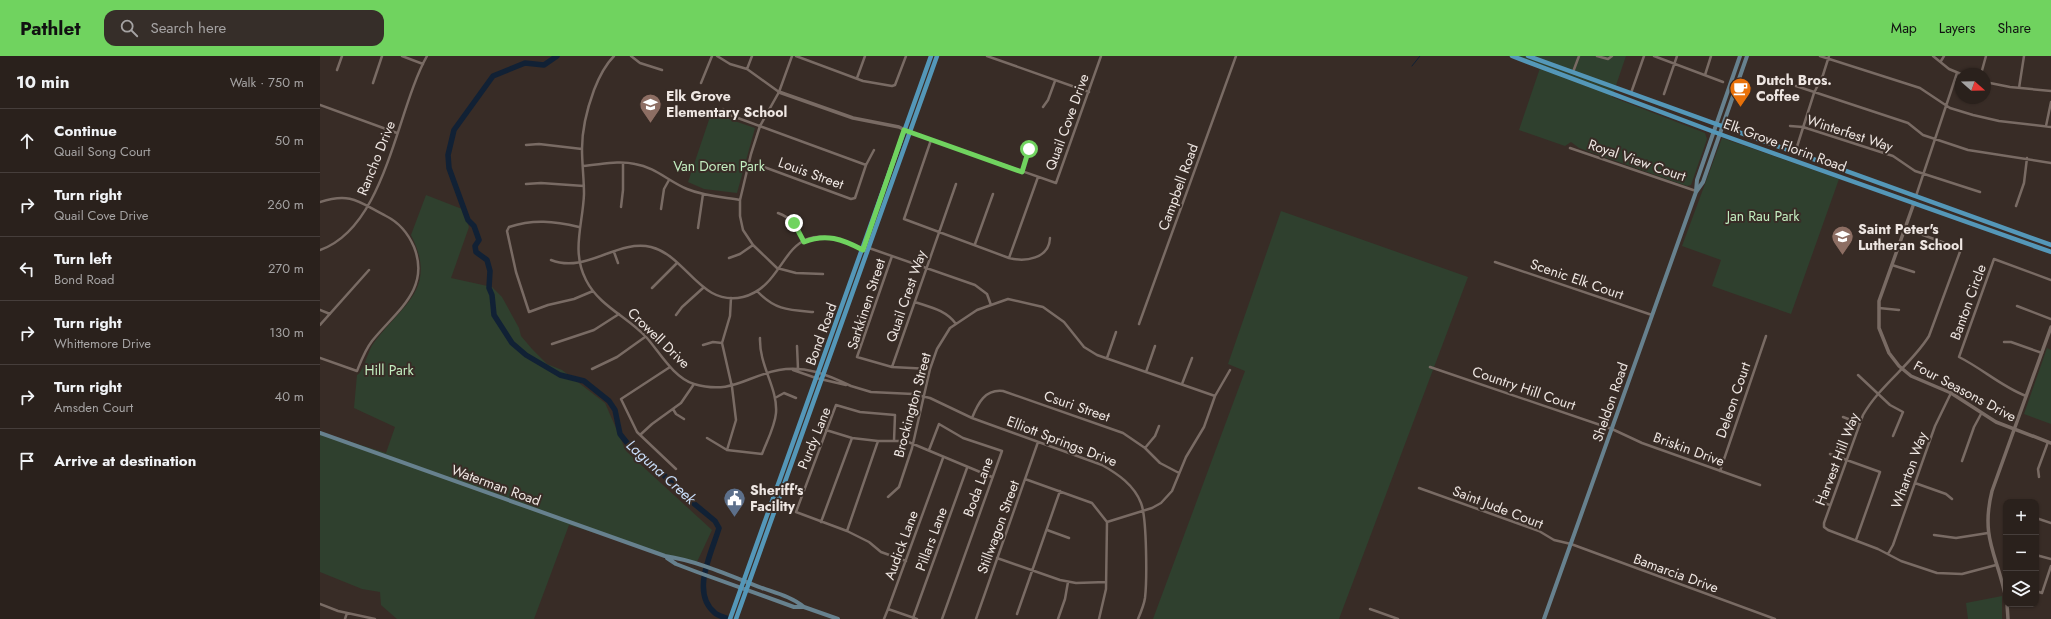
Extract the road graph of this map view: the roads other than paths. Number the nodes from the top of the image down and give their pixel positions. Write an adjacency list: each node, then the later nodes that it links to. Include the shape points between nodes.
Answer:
1 (342, 56): 41 (street)
2 (382, 56): 50 (street)
3 (402, 56): 37 (street)
4 (427, 56): 37 (street, Rancho Drive)
5 (614, 56): 83 (street, Crowell Drive, via 601,74 589,104)
6 (631, 56): 42 (street, via 640,63)
7 (712, 56): 51 (street)
8 (717, 56): 40 (street, via 730,64)
9 (752, 56): 40 (street)
10 (792, 56): 56 (street)
11 (796, 56): 46 (street)
12 (865, 56): 46 (street)
13 (906, 56): 46 (street, via 896,85)
14 (931, 56): 74 (main road, Bond Road)
15 (935, 56): 74 (main road, Bond Road, via 929,78)
16 (987, 56): 48 (street)
17 (1101, 56): 57 (street, Quail Cove Drive)
18 (1236, 56): 162 (street, Campbell Road)
19 (1512, 56): 61 (main road, Elk Grove Florin Road)
20 (1528, 56): 43 (main road, Elk Grove Florin Road)
21 (1578, 56): 43 (street)
22 (1597, 56): 23 (street, via 1608,59)
23 (1612, 56)
24 (1644, 56): 59 (street)
25 (1654, 56): 38 (street)
26 (1677, 56): 38 (street)
27 (1711, 56): 45 (street)
28 (1740, 56): 67 (main road, Sheldon Road)
29 (1746, 56): 69 (main road, Sheldon Road)
30 (1820, 56): 35 (street)
31 (1933, 56): 36 (street)
32 (1944, 56): 36 (street)
33 (1986, 56): 39 (street)
34 (2024, 56): 54 (street)
35 (1829, 57): 58 (street); 64 (street, via 1920,88)
36 (1941, 61): 44 (street)
37 (423, 64): 76 (street, Rancho Drive)
38 (1675, 64): 45 (street); 60 (street)
39 (1983, 68)
40 (747, 69): 56 (street)
41 (337, 70)
42 (662, 70)
43 (1573, 72): 59 (main road, Elk Grove Florin Road)
44 (1955, 72)
45 (1705, 75): 49 (street)
46 (857, 78)
47 (1955, 79): 64 (street)
48 (1055, 81): 57 (street); 65 (street)
49 (1723, 82)
50 (373, 83)
51 (702, 83)
52 (1991, 83): 54 (street)
53 (1796, 86): 58 (street)
54 (2019, 88): 55 (street)
55 (2051, 91)
56 (779, 92): 68 (street); 74 (street, via 853,118)
57 (1089, 92): 94 (street, Quail Cove Drive, via 1056,183)
58 (1814, 93): 72 (street); 79 (street, via 1908,123 1923,136)
59 (1631, 94): 61 (main road); 67 (main road, Elk Grove Florin Road)
60 (1664, 94)
61 (1621, 97): 75 (main road, Elk Grove Florin Road)
62 (2051, 102): 71 (street)
63 (320, 105): 76 (street)
64 (1947, 105): 71 (street, via 1986,118); 79 (street)
65 (1043, 107)
66 (723, 109): 68 (street, via 727,114)
67 (1716, 124): 69 (main road, Elk Grove Florin Road); 75 (main road, Sheldon Road)
68 (760, 126): 89 (street); 90 (street)
69 (1723, 126): 77 (main road, Sheldon Road); 85 (main road, Elk Grove Florin Road)
70 (1790, 126): 72 (street, Winterfest Way)
71 (2046, 126): 73 (street)
72 (1803, 127): 85 (street); 93 (street, Winterfest Way, via 1893,156)
73 (2051, 127)
74 (907, 131): 78 (street, Quail Cove Drive); 123 (main road, Bond Road); 125 (main road, Bond Road)
75 (1714, 131): 77 (main road, Elk Grove Florin Road); 99 (main road, Sheldon Road, via 1697,180)
76 (397, 133): 108 (street, Rancho Drive)
77 (1720, 134): 99 (main road, Sheldon Road, via 1703,182); 105 (main road, Elk Grove Florin Road)
78 (931, 140): 92 (street, Quail Cove Drive); 117 (street, via 904,219)
79 (1936, 140): 86 (street, via 1987,154); 93 (street)
80 (526, 145): 83 (street)
81 (1030, 145): 92 (street)
82 (1570, 148): 99 (street, Royal View Court)
83 (582, 149): 91 (street, Crowell Drive)
84 (874, 150): 90 (street)
85 (1795, 153): 103 (main road, Elk Grove Florin Road)
86 (2027, 158): 87 (street); 109 (street, via 2024,183)
87 (2051, 162)
88 (623, 163): 91 (street); 95 (street, via 648,167); 110 (street)
89 (749, 164): 90 (street, Louis Street, via 764,167 851,199 855,198); 104 (street)
90 (866, 165)
91 (583, 166): 98 (street, Crowell Drive)
92 (1022, 172): 94 (street, Quail Cove Drive)
93 (1925, 174): 100 (street, Winterfest Way); 103 (street)
94 (1038, 177): 130 (street)
95 (670, 180): 101 (street); 111 (street, via 664,189)
96 (526, 184): 98 (street)
97 (956, 184): 117 (street, Quail Crest Way)
98 (584, 186): 114 (street, Crowell Drive)
99 (1696, 192): 159 (main road, Sheldon Road)
100 (1980, 192)
101 (703, 194): 104 (street); 115 (street)
102 (993, 194): 120 (street)
103 (1916, 196): 105 (main road); 112 (main road, Elk Grove Florin Road)
104 (740, 200): 121 (street, via 743,230)
105 (1903, 200): 107 (main road, Elk Grove Florin Road)
106 (320, 202): 108 (street, via 343,197)
107 (1914, 203): 112 (main road, via 1921,202 1946,212); 116 (street, Four Seasons Drive); 127 (main road, Elk Grove Florin Road)
108 (368, 206): 124 (street, Rancho Drive, via 349,232); 176 (street, via 390,218 406,232 415,250 418,270 415,286 410,297 372,342 357,371)
109 (2016, 206)
110 (621, 207)
111 (661, 209)
112 (1954, 210): 122 (main road, Elk Grove Florin Road)
113 (778, 213): 119 (street, via 794,223)
114 (579, 227): 132 (street, Crowell Drive); 146 (street, via 540,221 521,223 509,227 507,231 528,312)
115 (698, 228)
116 (1904, 228): 136 (street, Four Seasons Drive); 182 (street, Harvest Hill Way, via 1961,249 1929,336)
117 (938, 232): 120 (street); 138 (street, Quail Crest Way)
118 (1050, 238): 130 (street, via 1045,251 1038,256 1021,260)
119 (804, 242): 125 (street, via 819,237 833,237); 137 (street, via 792,250)
120 (975, 244): 130 (street)
121 (753, 245): 129 (street); 137 (street)
122 (2051, 246)
123 (869, 248): 128 (street); 142 (main road, Bond Road)
124 (320, 250)
125 (863, 250): 142 (main road); 189 (main road, Bond Road)
126 (614, 252): 132 (street); 134 (street); 135 (street, via 627,247 645,246 666,253)
127 (2051, 252)
128 (892, 256): 138 (street); 180 (street, Sarkkinen Street, via 857,357)
129 (729, 258)
130 (1010, 258)
131 (551, 260): 132 (street, via 562,263)
132 (579, 262): 146 (street, Crowell Drive)
133 (1495, 262): 159 (street, Scenic Elk Court)
134 (618, 263)
135 (677, 263): 144 (street); 145 (street)
136 (1891, 265): 140 (street); 152 (street, Four Seasons Drive)
137 (777, 268): 141 (street, via 796,273); 147 (street)
138 (926, 269): 149 (street, Quail Crest Way); 150 (street, via 975,285 987,294)
139 (369, 270): 156 (street)
140 (1914, 272)
141 (823, 274)
142 (858, 280): 189 (main road, Bond Road)
143 (2051, 280): 201 (street, Banton Circle, via 1994,259 1959,357 2009,389)
144 (652, 288)
145 (703, 288): 148 (street, via 718,296); 158 (street)
146 (593, 291): 157 (street, Crowell Drive)
147 (757, 291): 148 (street, via 743,297); 155 (street, via 778,307)
148 (732, 298): 170 (street)
149 (915, 302): 161 (street, via 941,310); 180 (street, Quail Crest Way)
150 (991, 305): 161 (street, Brockington Street, via 977,310); 177 (street, Brockington Street, via 1008,299 1043,307 1064,322 1084,346)
151 (2017, 306): 160 (street)
152 (1878, 308): 154 (street); 182 (street, Four Seasons Drive, via 1882,340)
153 (320, 310): 156 (street)
154 (1899, 310)
155 (813, 312)
156 (330, 314): 163 (street)
157 (619, 314): 166 (street, Crowell Drive); 171 (street, via 594,330)
158 (676, 315)
159 (1652, 316): 211 (main road, Sheldon Road)
160 (2051, 319)
161 (956, 324): 185 (street, Brockington Street, via 950,328 936,349)
162 (1140, 324)
163 (320, 325)
164 (2051, 327): 175 (street)
165 (1116, 332): 177 (street)
166 (645, 336): 179 (street, Crowell Drive); 183 (street, via 617,357)
167 (1766, 336): 233 (street, Deleon Court)
168 (760, 338): 190 (street, via 762,360)
169 (2004, 342): 175 (street)
170 (722, 343): 172 (street); 196 (street)
171 (552, 344)
172 (703, 345)
173 (797, 346): 184 (street)
174 (1155, 346): 188 (street)
175 (2042, 353): 201 (street)
176 (320, 358)
177 (1107, 358): 188 (street, Brockington Street)
178 (1192, 358): 194 (street)
179 (670, 367): 193 (street, Crowell Drive); 215 (street, via 622,399 633,426)
180 (892, 367): 185 (street, Sarkkinen Street)
181 (1430, 367): 211 (street, Country Hill Court)
182 (1902, 368): 197 (street, Four Seasons Drive, via 1919,380); 198 (street, Harvest Hill Way)
183 (592, 369)
184 (798, 369): 186 (street, Crowell Drive); 189 (street, Crowell Drive)
185 (930, 369): 199 (street, Brockington Street)
186 (793, 370): 190 (street, Crowell Drive); 192 (street, Crowell Drive)
187 (1230, 370): 200 (street)
188 (1146, 372): 194 (street, Brockington Street)
189 (821, 373): 192 (main road, Bond Road); 195 (street, Crowell Drive)
190 (767, 374): 196 (street, Crowell Drive); 202 (street)
191 (1858, 375): 198 (street)
192 (819, 379): 195 (street, Crowell Drive); 267 (main road, Bond Road)
193 (694, 384): 196 (street, Crowell Drive); 204 (street, via 684,400)
194 (1182, 384): 200 (street, Brockington Street)
195 (851, 386): 199 (street, Elliott Springs Drive, via 871,392)
196 (732, 387): 225 (street, via 736,424)
197 (1951, 393): 205 (street, Four Seasons Drive); 238 (street, Wharton Way, via 1935,426)
198 (1878, 394): 209 (street, Harvest Hill Way); 216 (street, via 1903,412)
199 (923, 396): 207 (street, Elliott Springs Drive); 223 (street, Brockington Street)
200 (1215, 396): 234 (street, via 1204,427)
201 (2026, 396): 213 (street)
202 (775, 398): 203 (street, via 784,394); 225 (street, via 775,419 762,454)
203 (796, 398)
204 (673, 409): 208 (street); 215 (street)
205 (1982, 414): 213 (street, Four Seasons Drive); 230 (street, via 1974,427)
206 (1843, 417): 209 (street)
207 (972, 418): 221 (street, Elliott Springs Drive); 224 (street, Csuri Street, via 984,397 990,392 1003,391 1123,433)
208 (684, 419)
209 (1859, 423): 229 (street, Harvest Hill Way)
210 (1160, 426): 224 (street)
211 (1612, 429): 233 (street, Briskin Drive, via 1642,443); 257 (main road, Sheldon Road)
212 (826, 430): 218 (street); 220 (street, Purdy Lane, via 836,405 860,412 895,415); 248 (street, Purdy Lane, via 796,512)
213 (2014, 430): 222 (street, Four Seasons Drive); 253 (street, via 1991,495)
214 (320, 433): 259 (main road, Waterman Road)
215 (640, 435): 232 (street)
216 (1893, 436)
217 (707, 438): 225 (street)
218 (852, 438): 219 (street); 248 (street)
219 (878, 441): 220 (street); 252 (street)
220 (894, 441): 223 (street)
221 (1038, 442): 237 (street, Stillwagon Street); 246 (street, Elliott Springs Drive, via 1102,465 1119,474 1136,494)
222 (2050, 442): 236 (street, via 2038,469)
223 (913, 444): 226 (street); 242 (street, Brockington Street, via 899,487)
224 (1145, 448): 234 (street, Csuri Street, via 1160,463)
225 (727, 450)
226 (929, 450): 228 (street); 235 (street, Boda Lane, via 939,424 963,438 1002,451)
227 (1830, 454): 229 (street)
228 (943, 458): 231 (street); 263 (street, Audick Lane)
229 (1846, 460): 245 (street, Harvest Hill Way); 256 (street, via 1880,472)
230 (1962, 461)
231 (968, 468): 235 (street); 280 (street, Pillars Lane)
232 (676, 469)
233 (1720, 471): 239 (street, Briskin Drive)
234 (1178, 473): 246 (street, via 1172,491 1161,503)
235 (992, 477): 288 (street, Boda Lane)
236 (2039, 477)
237 (1025, 479): 241 (street); 261 (street, Stillwagon Street)
238 (1915, 483): 243 (street, via 1946,494); 258 (street, Wharton Way)
239 (1760, 486)
240 (1419, 488): 257 (street, Saint Jude Court, via 1539,531 1554,540)
241 (1060, 491): 249 (street, via 1092,503); 251 (street)
242 (888, 498)
243 (1952, 499)
244 (1814, 500): 245 (street)
245 (1830, 505): 256 (street, Harvest Hill Way, via 1824,527)
246 (1143, 511): 249 (street); 292 (street, Elliott Springs Drive, via 1144,599)
247 (2039, 519): 250 (street)
248 (821, 522): 252 (street)
249 (1107, 522): 269 (street)
250 (2051, 523)
251 (1046, 530): 255 (street); 266 (street)
252 (847, 531): 263 (street, via 869,542 881,552)
253 (1988, 533): 254 (street, via 1956,538); 264 (street)
254 (1934, 535)
255 (1069, 538)
256 (1856, 540): 258 (street, Harvest Hill Way)
257 (1571, 544): 294 (main road, Sheldon Road); 295 (street, Bamarcia Drive)
258 (1888, 554): 264 (street, Harvest Hill Way, via 1927,571 1944,574 1971,573)
259 (665, 556): 267 (main road, Waterman Road); 271 (main road, Waterman Road, via 676,564)
260 (2039, 556): 262 (street)
261 (997, 558): 266 (street); 289 (street, Stillwagon Street)
262 (2051, 559)
263 (906, 561): 276 (street, Audick Lane)
264 (1996, 565): 270 (street)
265 (2051, 566): 272 (street, via 2042,593)
266 (1032, 570): 268 (street); 279 (street)
267 (746, 582): 271 (main road, Bond Road); 274 (main road, Waterman Road, via 796,601)
268 (1068, 582): 269 (street); 290 (street)
269 (1106, 582): 291 (street)
270 (2003, 586)
271 (744, 588): 274 (main road, Waterman Road, via 794,607); 283 (main road, Bond Road); 284 (main road, Bond Road)
272 (2039, 592)
273 (320, 604): 278 (street)
274 (804, 607): 285 (main road, Waterman Road)
275 (2007, 607): 296 (street)
276 (888, 609): 280 (street); 286 (street, Audick Lane)
277 (1370, 609): 293 (street)
278 (347, 613): 281 (street); 282 (street)
279 (1017, 614)
280 (913, 618): 287 (street)
281 (345, 619)
282 (375, 619)
283 (730, 619)
284 (736, 619)
285 (838, 619)
286 (884, 619)
287 (917, 619)
288 (942, 619)
289 (976, 619)
290 (1058, 619)
291 (1099, 619)
292 (1138, 619)
293 (1398, 619)
294 (1544, 619)
295 (1775, 619)
296 (2008, 619)

